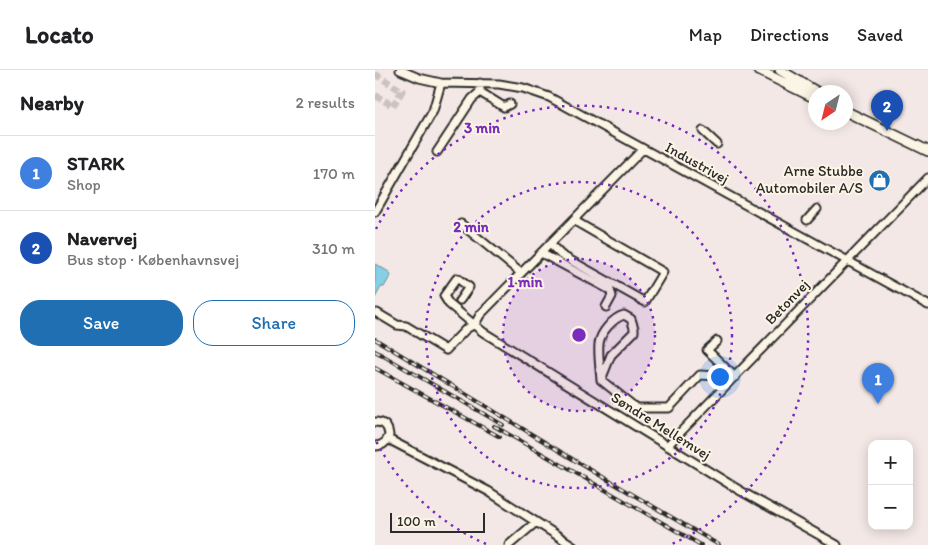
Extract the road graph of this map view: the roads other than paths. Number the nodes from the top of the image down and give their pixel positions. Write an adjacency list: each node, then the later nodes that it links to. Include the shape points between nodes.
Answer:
1 (400, 70): 4 (street, Industrivej)
2 (758, 70): 8 (main road)
3 (780, 70): 6 (main road)
4 (441, 83): 5 (street, Industrivej); 18 (street, via 433,111)
5 (480, 83): 7 (street); 13 (street, Industrivej, via 523,88 549,97)
6 (808, 87)
7 (480, 92): 9 (street, via 504,108); 15 (street)
8 (808, 95)
9 (510, 104)
10 (853, 114): 14 (main road)
11 (703, 131): 12 (street)
12 (717, 144)
13 (643, 149): 19 (street); 24 (street, Industrivej)
14 (928, 151)
15 (437, 152)
16 (928, 178): 24 (street, Betonvej)
17 (817, 209): 20 (street)
18 (375, 212)
19 (573, 220): 22 (street); 22 (street, via 663,272 645,302 561,255)
20 (807, 220)
21 (461, 224): 25 (street)
22 (550, 244): 23 (street)
23 (541, 253): 25 (street); 28 (street, via 610,290 612,296)
24 (847, 261): 27 (street, Industrivej); 32 (street, Betonvej)
25 (521, 273): 30 (street)
26 (460, 300): 30 (street, Søndre Mellemvej, via 469,287 457,278 444,296 449,304)
27 (923, 305)
28 (606, 307)
29 (377, 313): 30 (street, via 446,350)
30 (475, 324): 37 (street, Søndre Mellemvej)
31 (717, 341): 32 (street, via 707,350)
32 (735, 376): 33 (street, via 701,375 669,408 636,408); 37 (street, Betonvej)
33 (601, 380): 33 (street, via 611,355 634,332 628,316 615,319 599,342)
34 (375, 422): 35 (street, via 383,423 389,430)
35 (388, 440): 36 (street); 38 (street, via 459,475)
36 (375, 446)
37 (667, 446): 41 (street, Søndre Mellemvej)
38 (536, 522): 39 (street); 40 (street)
39 (509, 545)
40 (572, 545)
41 (837, 545)

